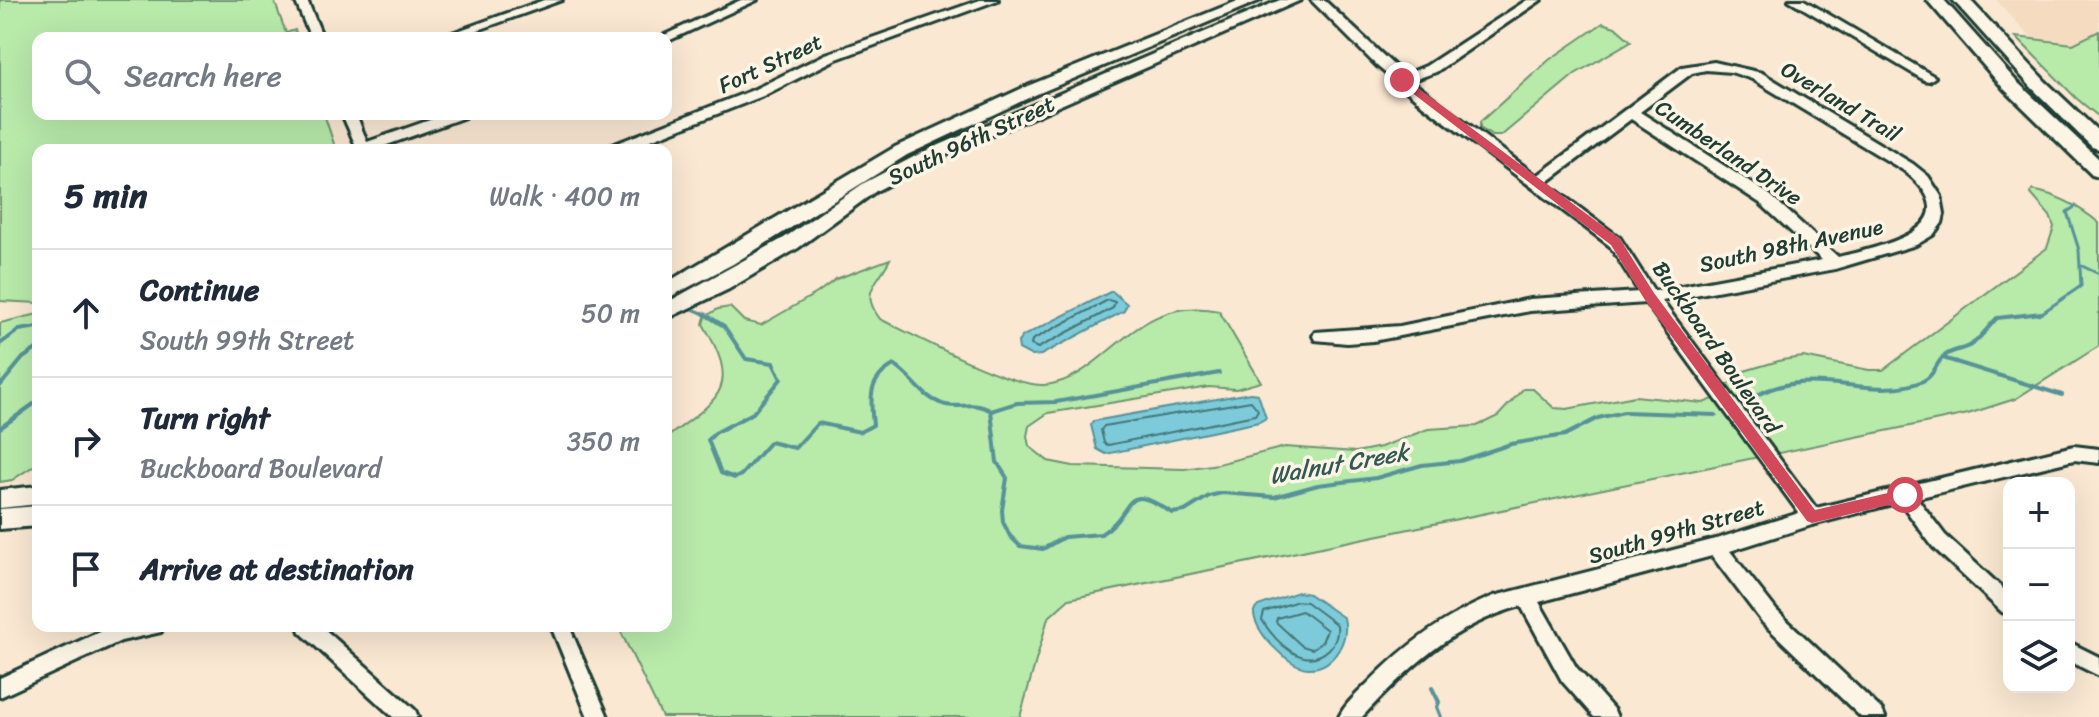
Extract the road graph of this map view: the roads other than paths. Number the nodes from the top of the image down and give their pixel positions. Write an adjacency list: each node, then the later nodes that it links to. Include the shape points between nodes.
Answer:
1 (301, 0): 12 (street)
2 (556, 0): 13 (street)
3 (751, 0): 14 (street)
4 (992, 0): 23 (street, Fort Street, via 830,57 729,105)
5 (1253, 0): 28 (main road, South 96th Street, via 898,153)
6 (1293, 0): 28 (main road, South 96th Street, via 929,156 870,187 791,243)
7 (1317, 0): 16 (street, Buckboard Boulevard)
8 (1535, 0): 16 (street, via 1431,69)
9 (1795, 0): 15 (street)
10 (1935, 0): 24 (highway, via 2010,85)
11 (1961, 0): 20 (highway)
12 (314, 32)
13 (462, 32)
14 (672, 35)
15 (1929, 77)
16 (1402, 80): 26 (street, Buckboard Boulevard)
17 (1631, 113): 25 (street, Overland Trail, via 1687,70 1705,64 1732,67 1757,76); 26 (street); 27 (street, Cumberland Drive, via 1765,199)
18 (351, 120): 21 (street)
19 (444, 120): 22 (street)
20 (2099, 143)
21 (360, 144)
22 (378, 144)
23 (628, 144)
24 (2099, 170)
25 (1923, 178): 27 (street, South 98th Avenue, via 1938,208 1925,234)
26 (1537, 183): 30 (street, Buckboard Boulevard, via 1615,242)
27 (1835, 263): 30 (street, South 98th Avenue)
28 (718, 276): 29 (main road, South 96th Street); 31 (main road, South 96th Street)
29 (672, 290)
30 (1650, 297): 32 (street, South 98th Avenue, via 1532,305 1366,336); 38 (street, Buckboard Boulevard)
31 (672, 308)
32 (1321, 336)
33 (2099, 456): 34 (street, South 99th Street, via 2074,453)
34 (1905, 495): 38 (street, South 99th Street); 42 (street, via 1939,541)
35 (32, 496): 36 (main road)
36 (0, 499)
37 (32, 516): 39 (main road)
38 (1812, 517): 40 (street, South 99th Street)
39 (0, 519)
40 (1716, 547): 41 (street, South 99th Street); 53 (street, via 1770,617)
41 (1526, 597): 51 (street, South 99th Street, via 1453,624 1406,656); 52 (street, via 1569,674)
42 (2003, 600)
43 (119, 632): 48 (street)
44 (314, 632): 49 (street)
45 (563, 632): 50 (street)
46 (2075, 654): 47 (street)
47 (2096, 666)
48 (0, 688)
49 (408, 717)
50 (598, 717)
51 (1349, 717)
52 (1607, 717)
53 (1875, 717)

